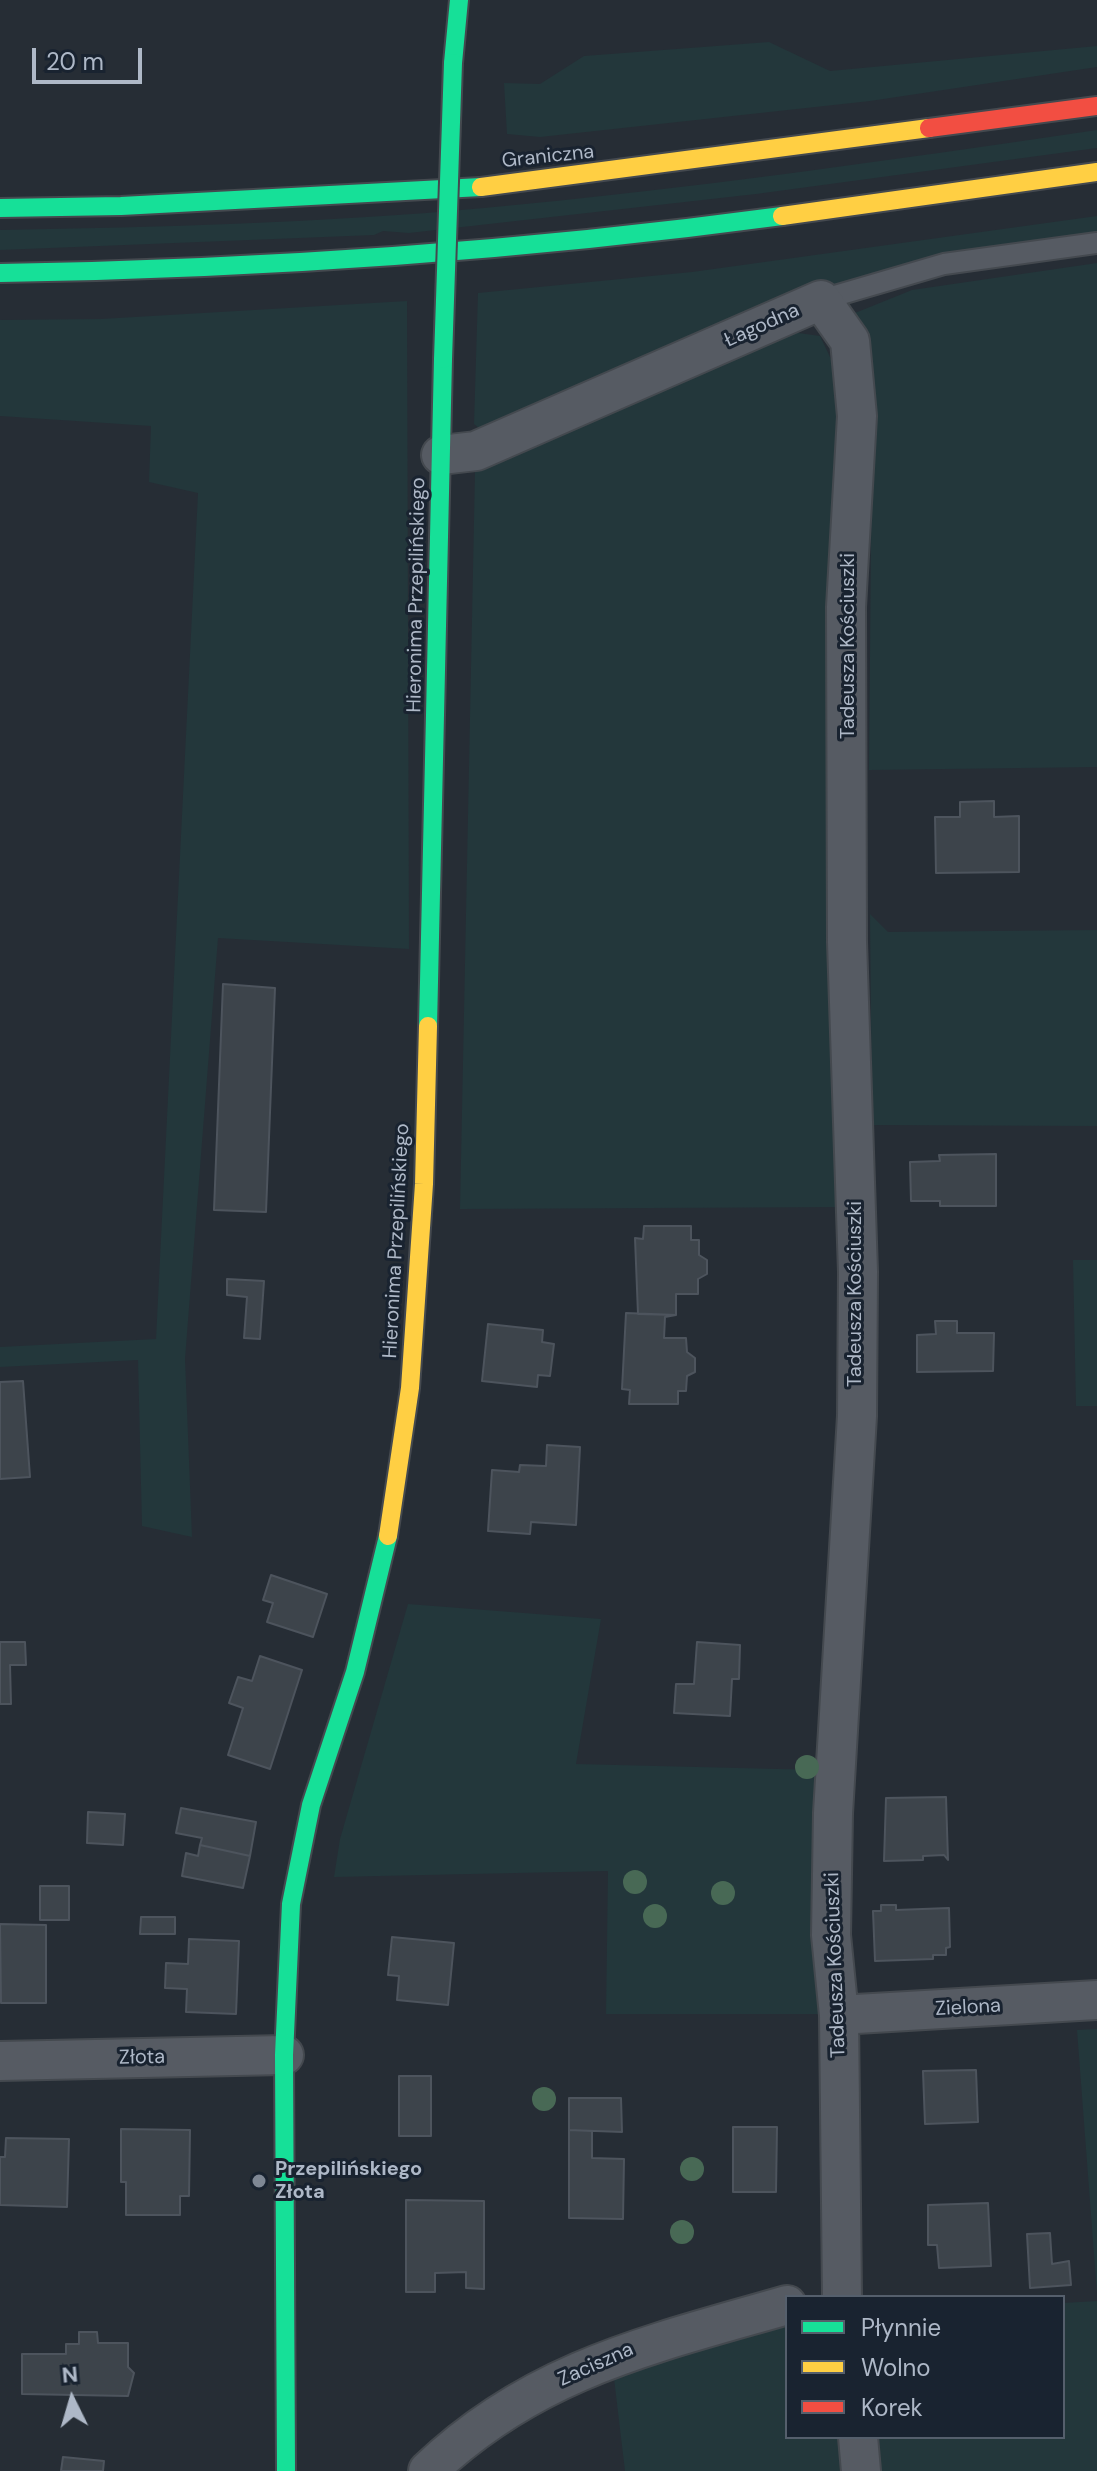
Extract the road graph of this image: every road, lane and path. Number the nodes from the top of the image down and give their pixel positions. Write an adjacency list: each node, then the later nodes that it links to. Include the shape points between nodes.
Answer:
1 (459, 0): 8 (main road, Hieronima Przepilińskiego, bridge)
2 (1097, 106): 4 (main road, Graniczna, via 479,187)
3 (1097, 172): 6 (main road, via 485,251 289,265)
4 (0, 208)
5 (1097, 243): 7 (lane, Łagodna, via 944,264)
6 (0, 273)
7 (821, 300): 8 (street, Łagodna, via 476,451); 10 (street, Tadeusza Kościuszki, via 850,341 857,416 846,607 857,1416 833,1813 831,1935)
8 (441, 455): 11 (main road, Hieronima Przepilińskiego, via 424,1184 410,1388 386,1550 300,1855 290,1918)
9 (1097, 2000): 10 (street, Zielona)
10 (839, 2015): 13 (street, Tadeusza Kościuszki)
11 (284, 2055): 12 (street, Złota); 16 (main road, Hieronima Przepilińskiego)
12 (0, 2061)
13 (832, 2294)
14 (785, 2306): 17 (street, Zaciszna, via 641,2345 528,2396 466,2435)
15 (858, 2439): 18 (street)
16 (286, 2471)
17 (428, 2471)
18 (861, 2471)

